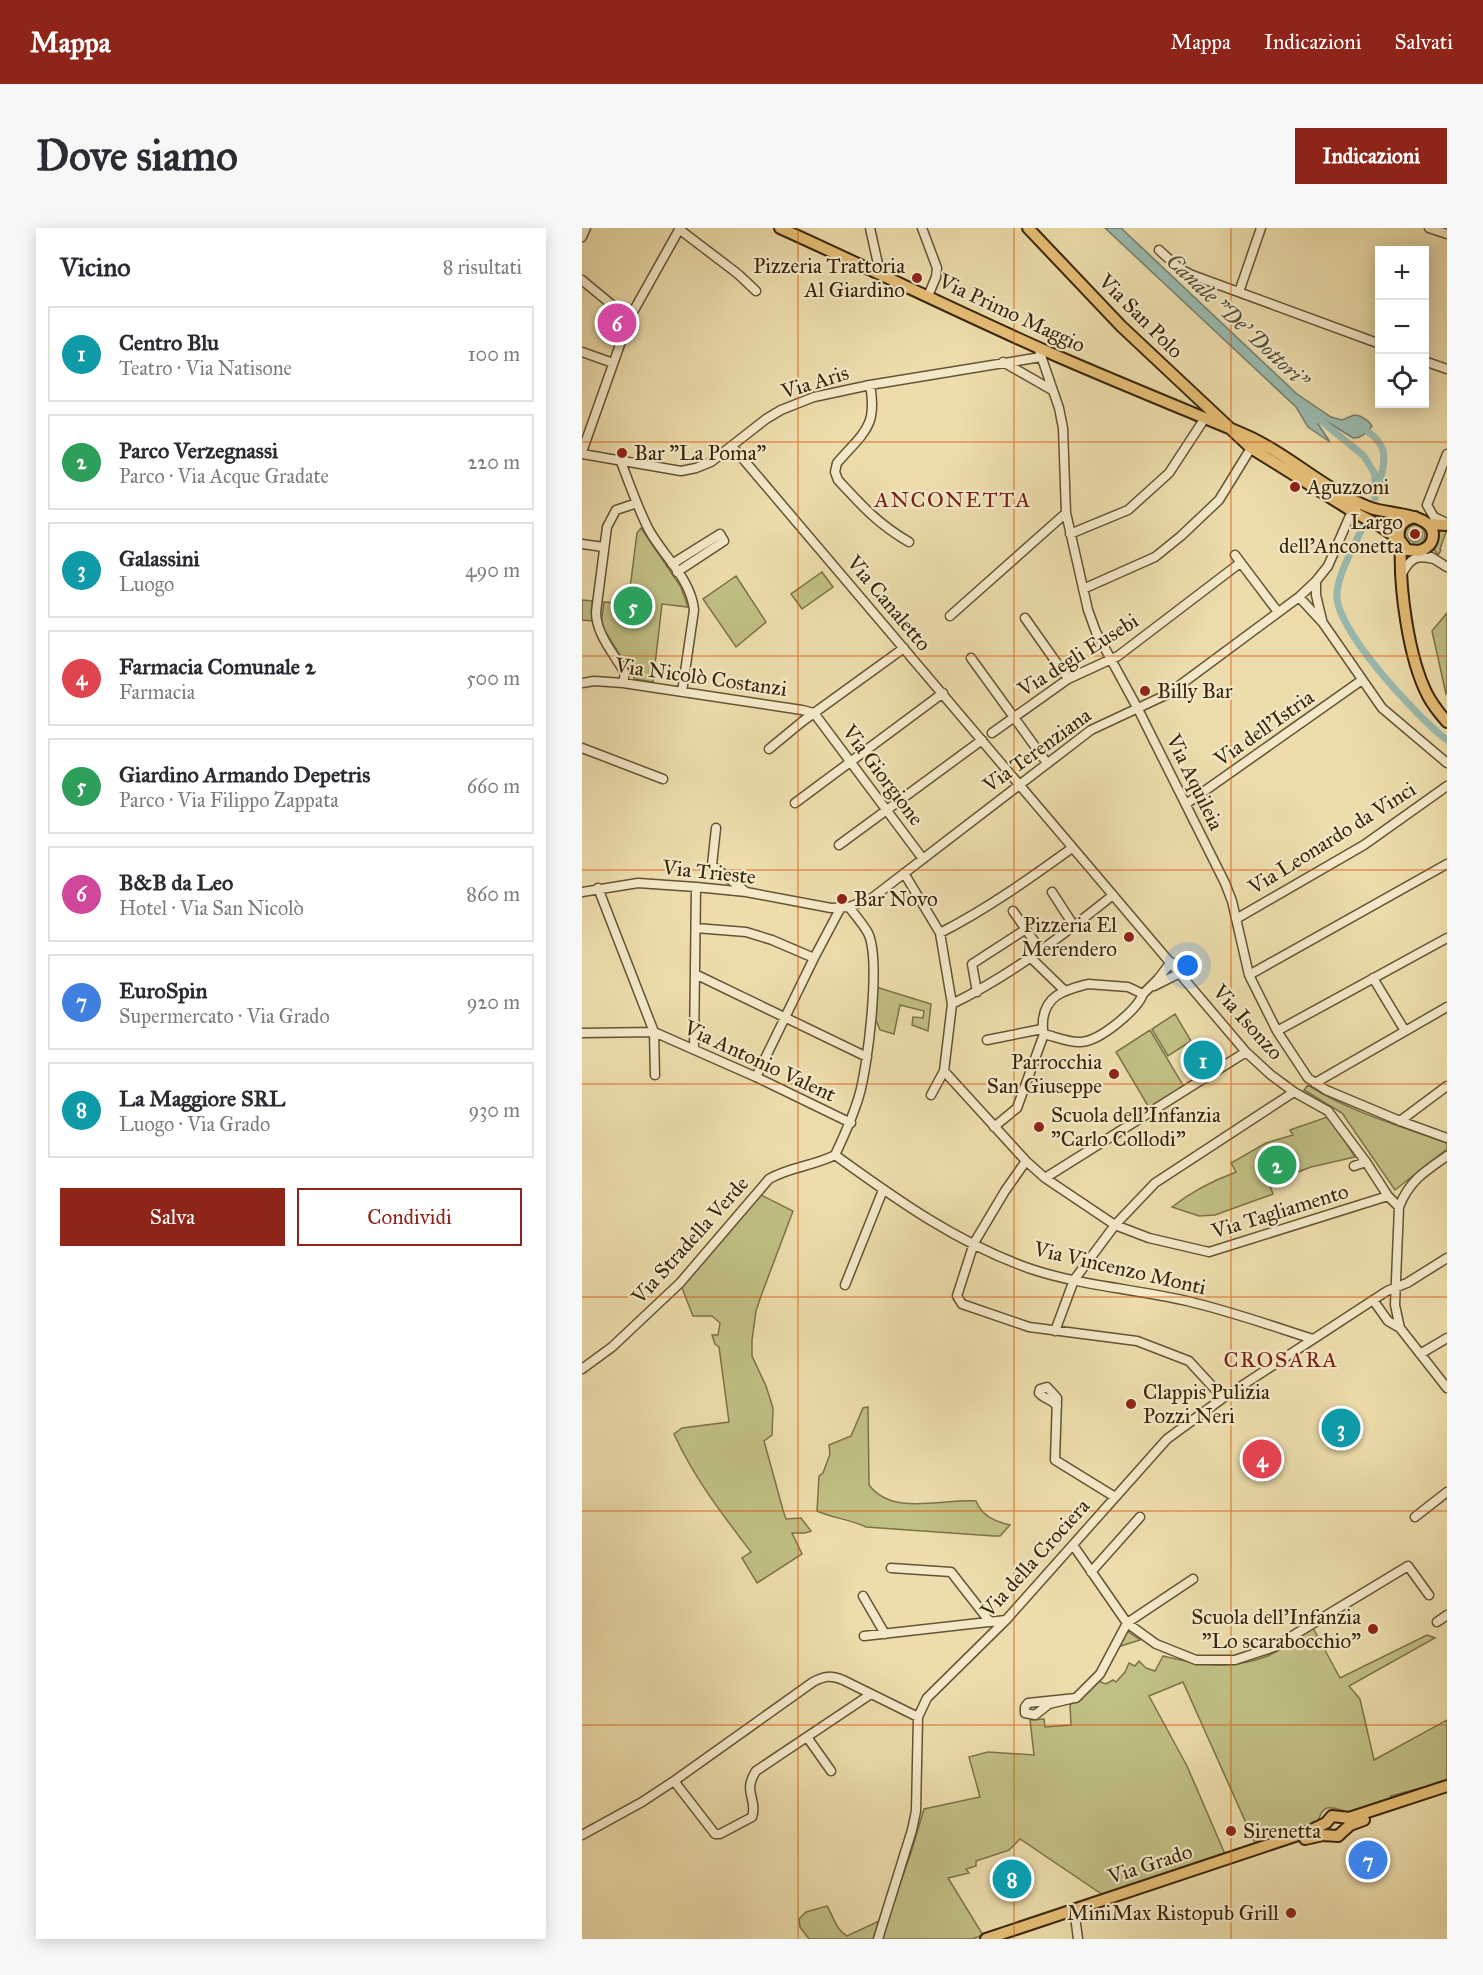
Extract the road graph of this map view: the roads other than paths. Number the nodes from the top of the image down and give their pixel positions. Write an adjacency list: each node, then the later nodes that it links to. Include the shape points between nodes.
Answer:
1 (586, 228): 10 (street)
2 (780, 228): 12 (main road, Via Primo Maggio)
3 (870, 228): 12 (street)
4 (922, 228): 16 (street, via 937,268)
5 (1028, 228): 28 (main road, Via San Polo, via 1121,326)
6 (1261, 228): 15 (street)
7 (1429, 228): 9 (street)
8 (680, 229): 14 (street); 17 (street)
9 (1447, 234)
10 (582, 237)
11 (1159, 250): 15 (street, via 1180,269)
12 (880, 273): 16 (main road, Via Primo Maggio)
13 (582, 280): 17 (street)
14 (756, 291)
15 (1239, 292): 18 (street)
16 (928, 296): 20 (main road, Via Primo Maggio)
17 (629, 319): 23 (street)
18 (1375, 342)
19 (582, 352): 23 (street)
20 (1040, 352): 21 (street, Via Aris); 26 (street, Via Aquileia); 27 (main road, Via Primo Maggio)
21 (1002, 362): 25 (street, Via Aris); 26 (street)
22 (1429, 362): 24 (street)
23 (613, 363): 31 (street)
24 (1447, 369)
25 (870, 385): 29 (street, Via Aris, via 781,410); 43 (street, via 871,423 837,463 836,472 838,480 873,518)
26 (1052, 390): 37 (street, Via Aquileia, via 1063,428)
27 (1205, 418): 28 (main road, Via Primo Maggio); 42 (street, via 1169,473 1128,510)
28 (1230, 429): 30 (main road, Via San Polo); 38 (main road, Via Primo Maggio, via 1255,439 1358,502)
29 (732, 446): 33 (street, Via Aris, via 711,462 681,471); 60 (street, Via Canaletto)
30 (1251, 448): 36 (main road, Via San Polo); 54 (street, via 1219,500 1181,536 1155,557)
31 (582, 453): 33 (street, Via Aris)
32 (1447, 454): 35 (street)
33 (621, 462): 34 (street)
34 (637, 503): 46 (street, via 616,510); 49 (street, via 651,534)
35 (1427, 505): 39 (street); 40 (street, via 1434,517)
36 (1352, 511): 38 (street, via 1359,508); 41 (main road); 53 (street, Via Terenziana, via 1328,566)
37 (1066, 513): 42 (street, Via Aquileia); 57 (street)
38 (1397, 515): 39 (main road)
39 (1422, 520): 40 (main road); 44 (main road, via 1407,520 1401,525); 47 (main road, via 1432,530 1432,539 1427,548)
40 (1447, 524)
41 (1380, 526): 44 (main road); 52 (main road, via 1393,545)
42 (1070, 534): 54 (street, Via Aquileia)
43 (909, 542)
44 (1400, 542): 47 (main road, via 1407,550); 52 (main road)
45 (582, 544): 46 (street)
46 (603, 547): 66 (street, via 596,622 625,673)
47 (1417, 551): 48 (street); 52 (main road, via 1407,557)
48 (1434, 559): 50 (street); 52 (street, via 1412,559)
49 (672, 564): 51 (street); 51 (street, via 720,534 724,541)
50 (1447, 567)
51 (677, 572): 67 (street, via 693,599 694,610)
52 (1402, 573): 72 (main road, via 1414,658 1429,698)
53 (1316, 581): 55 (street, Via Terenziana); 59 (street)
54 (1083, 589): 62 (street, Via Aquileia, via 1096,632)
55 (1299, 597): 56 (street, Via Terenziana); 59 (street)
56 (1278, 612): 62 (street, Via degli Eusebi, via 1238,559); 69 (street, Via Terenziana, via 1168,694)
57 (950, 616)
58 (1025, 618): 63 (street)
59 (1323, 623): 64 (street)
60 (904, 648): 68 (street, Via Canaletto); 70 (street)
61 (971, 658): 71 (street)
62 (1111, 660): 63 (street, Via degli Eusebi); 69 (street, Via Aquileia)
63 (1068, 679): 71 (street, Via degli Eusebi)
64 (1362, 680): 79 (street, via 1382,708); 84 (street, Via dell'Istria)
65 (582, 682): 66 (street, Via Nicolò Costanzi)
66 (623, 683): 67 (street, Via Nicolò Costanzi)
67 (682, 692): 70 (street, Via Nicolò Costanzi)
68 (943, 693): 74 (street, Via Canaletto); 77 (street)
69 (1138, 709): 78 (street, Via Terenziana, via 1091,730); 84 (street, Via Aquileia)
70 (814, 713): 76 (street); 77 (street, Via Giorgione)
71 (1015, 717): 73 (street, Via degli Eusebi); 78 (street)
72 (1447, 722)
73 (992, 733)
74 (982, 740): 81 (street, Via Canaletto); 85 (street)
75 (582, 748): 80 (street)
76 (769, 749)
77 (850, 761): 83 (street); 85 (street, Via Giorgione)
78 (1047, 762): 81 (street, Via Terenziana)
79 (1447, 763)
80 (663, 779)
81 (1018, 784): 88 (street, Via Isonzo); 89 (street, Via Terenziana)
82 (1447, 786): 100 (street, Via Leonardo da Vinci, via 1364,845)
83 (795, 803)
84 (1186, 804): 100 (street, Via Aquileia, via 1225,883)
85 (886, 809): 87 (street); 89 (street, Via Giorgione)
86 (716, 828): 95 (street, via 712,866)
87 (839, 845)
88 (1072, 848): 97 (street, Via Isonzo); 104 (street, via 1006,896)
89 (923, 859): 91 (street, Via Terenziana)
90 (1447, 864): 112 (street)
91 (904, 873): 98 (street, Via Terenziana, via 872,898); 104 (street)
92 (696, 887): 93 (street, Via Trieste, via 638,883); 95 (street, Via Trieste); 102 (street)
93 (598, 888): 94 (street, Via Trieste); 123 (street)
94 (582, 892)
95 (746, 892): 98 (street, Via Trieste)
96 (1052, 892): 101 (street)
97 (1113, 895): 101 (street); 109 (street, Via Isonzo)
98 (840, 908): 107 (street); 129 (street, via 868,933 872,948)
99 (1013, 911): 103 (street)
100 (1236, 920): 112 (street, Via Aquileia)
101 (1074, 926): 106 (street)
102 (696, 928): 107 (street, via 746,932); 111 (street)
103 (1026, 929): 106 (street); 116 (street, via 972,964)
104 (940, 933): 118 (street)
105 (1447, 938): 113 (street)
106 (1041, 951): 108 (street)
107 (814, 958): 120 (street)
108 (1031, 958): 115 (street); 116 (street)
109 (1171, 962): 110 (street, Via Isonzo); 114 (street)
110 (1180, 973): 114 (street); 128 (street, Via Isonzo)
111 (695, 974): 120 (street); 127 (street)
112 (1249, 975): 122 (street, Via Aquileia)
113 (1373, 978): 121 (street); 122 (street)
114 (1151, 987): 117 (street)
115 (1064, 990): 117 (street, via 1088,984 1112,985); 124 (street, via 1050,1000 1044,1012)
116 (976, 992): 118 (street)
117 (1143, 994): 124 (street, via 1135,1007 1092,1039 1081,1042)
118 (952, 1004): 130 (street)
119 (1447, 1007): 121 (street)
120 (784, 1017): 129 (street); 132 (street)
121 (1406, 1030): 133 (street)
122 (1277, 1031): 133 (street, Via Aquileia, via 1308,1078)
123 (654, 1032): 125 (street); 127 (street, Via Antonio Valent); 131 (street)
124 (1043, 1032): 126 (street); 139 (street, via 1017,1108)
125 (582, 1033)
126 (987, 1040)
127 (694, 1049): 132 (street, Via Antonio Valent)
128 (1246, 1052): 135 (street, Via Isonzo); 146 (street)
129 (867, 1057): 138 (street)
130 (944, 1071): 136 (street); 139 (street, Via Tagliamento)
131 (655, 1075)
132 (756, 1077): 138 (street, Via Antonio Valent)
133 (1316, 1083): 137 (street, Via Aquileia)
134 (1447, 1086): 137 (street)
135 (1294, 1092): 144 (street, Via Isonzo, via 1328,1111); 150 (street, via 1155,1183)
136 (931, 1095)
137 (1400, 1121): 140 (street, Via Aquileia)
138 (851, 1123): 141 (street)
139 (994, 1127): 143 (street, Via Tagliamento)
140 (1447, 1138)
141 (835, 1155): 147 (street, Via Vincenzo Monti); 162 (street, Via Stradella Verde, via 769,1179 680,1283 612,1347)
142 (1447, 1156): 149 (street, via 1414,1180)
143 (1026, 1161): 146 (street, Via Tagliamento); 151 (street)
144 (1366, 1162): 145 (street); 148 (street, Via Isonzo)
145 (1354, 1166)
146 (1045, 1178): 150 (street, Via Tagliamento)
147 (884, 1190): 151 (street, Via Vincenzo Monti, via 922,1217); 154 (street)
148 (1388, 1196): 149 (street, Via Isonzo); 150 (street, Via Tagliamento, via 1209,1252 1149,1238)
149 (1399, 1207): 155 (street)
150 (1115, 1225): 153 (street)
151 (974, 1244): 153 (street, Via Vincenzo Monti, via 1031,1268); 158 (street, via 957,1296 962,1304 1029,1327)
152 (1447, 1258): 155 (street, Via della Crociera)
153 (1074, 1280): 158 (street); 160 (street, Via Vincenzo Monti, via 1188,1301)
154 (845, 1285)
155 (1396, 1287): 156 (street, Via della Crociera); 157 (street)
156 (1373, 1300): 157 (street, via 1388,1321); 160 (street, Via della Crociera)
157 (1400, 1328): 161 (street)
158 (1055, 1331): 164 (street, via 1137,1341 1189,1361)
159 (1447, 1338): 161 (street)
160 (1313, 1339): 164 (street, Via della Crociera)
161 (1420, 1354): 163 (street)
162 (582, 1369)
163 (1447, 1388)
164 (1222, 1398): 167 (street, Via della Crociera, via 1167,1439)
165 (1057, 1406): 167 (street, via 1055,1460)
166 (1447, 1492): 169 (street)
167 (1115, 1497): 170 (street, Via della Crociera)
168 (1140, 1517): 172 (street)
169 (1414, 1517)
170 (1073, 1545): 172 (street); 177 (street, Via della Crociera)
171 (891, 1568): 178 (street, via 951,1572)
172 (1091, 1572): 180 (street)
173 (1193, 1579): 180 (street)
174 (1429, 1595): 180 (street, via 1408,1566 1274,1647 1235,1660 1196,1660 1156,1644)
175 (862, 1596): 181 (street)
176 (1447, 1615): 179 (street)
177 (1006, 1620): 178 (street); 185 (street, Via della Crociera, via 927,1698)
178 (990, 1622): 181 (street)
179 (1437, 1622)
180 (1127, 1623): 184 (street, via 1100,1674 1076,1698)
181 (885, 1634): 182 (street)
182 (864, 1636)
183 (871, 1694): 185 (street); 186 (street); 188 (street, via 833,1676 824,1677)
184 (1070, 1699)
185 (918, 1717): 197 (street, via 916,1811)
186 (807, 1737): 187 (street); 188 (street, via 756,1771 749,1789 752,1817 720,1834 715,1834)
187 (831, 1771)
188 (674, 1781): 195 (street)
189 (1447, 1786): 191 (main road, Via Grado, via 1349,1818)
190 (1447, 1792): 193 (main road, Via Grado)
191 (1339, 1816): 192 (main road, Via Grado); 193 (main road)
192 (1326, 1823): 194 (main road); 198 (main road, Via Grado)
193 (1345, 1830): 194 (main road, Via Grado, via 1338,1836)
194 (1330, 1834): 196 (main road, Via Grado)
195 (582, 1835)
196 (1075, 1916): 199 (main road, Via Grado); 200 (street)
197 (878, 1939)
198 (986, 1939)
199 (1006, 1939)
200 (1078, 1939)

